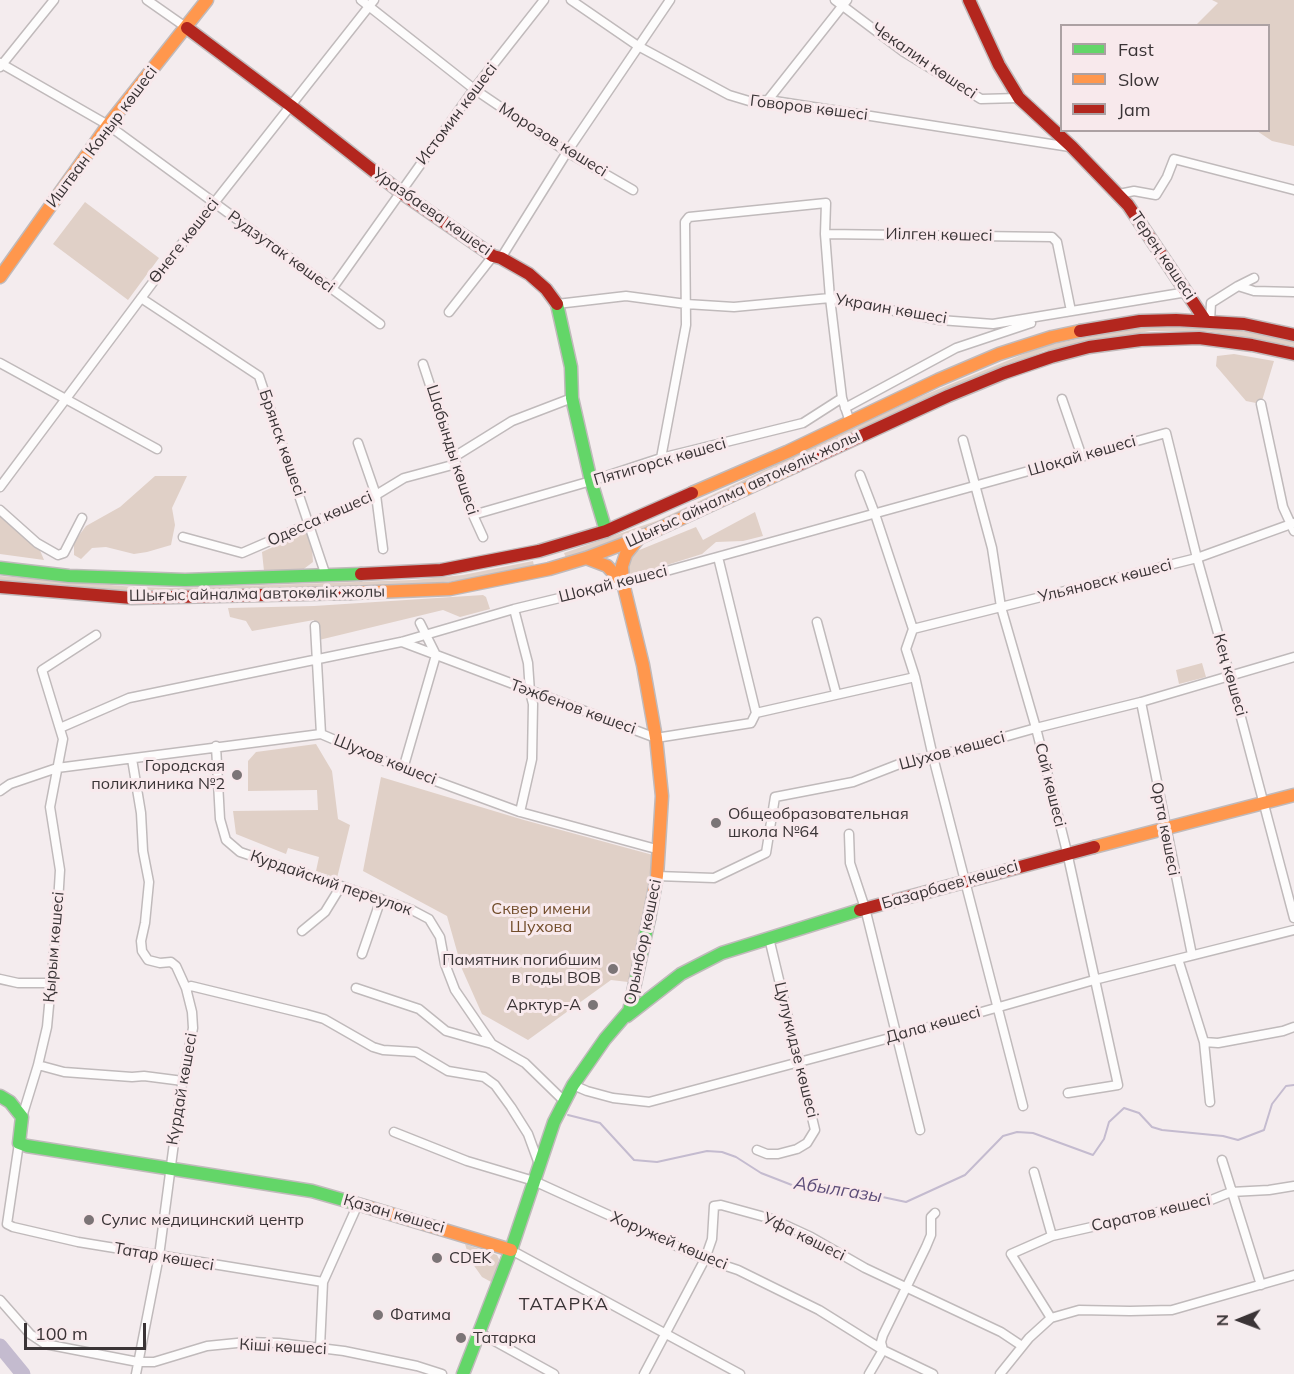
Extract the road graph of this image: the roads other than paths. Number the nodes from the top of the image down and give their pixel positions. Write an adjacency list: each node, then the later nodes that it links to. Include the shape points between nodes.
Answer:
1 (54, 0): 13 (street)
2 (147, 0): 11 (street, Уразбаева көшесі)
3 (207, 0): 11 (main road, Иштван Коныр көшесі)
4 (362, 0): 10 (street, Морозов көшесі)
5 (544, 0): 14 (street, Истомин көшесі)
6 (571, 0): 12 (street, Говоров көшесі)
7 (670, 0): 12 (street)
8 (969, 0): 15 (main road, Терең көшесі)
9 (842, 2): 15 (street, Чекалин көшесі, via 904,52 981,99); 16 (street)
10 (372, 3): 14 (street, Морозов көшесі); 17 (street, Өнеге көшесі)
11 (187, 28): 17 (main road, Уразбаева көшесі); 18 (main road, Иштван Коныр көшесі)
12 (638, 46): 16 (street, Говоров көшесі, via 729,95 749,101); 20 (street)
13 (1, 65): 18 (street, Рудзутак көшесі)
14 (474, 89): 20 (street, Морозов көшесі); 23 (street, Истомин көшесі)
15 (1019, 98): 19 (main road, Терең көшесі)
16 (768, 100): 19 (street, Говоров көшесі)
17 (291, 106): 23 (main road, Уразбаева көшесі); 25 (street, Өнеге көшесі)
18 (108, 124): 25 (street, Рудзутак көшесі); 28 (main road, Иштван Коныр көшесі)
19 (1072, 147): 24 (main road, Терең көшесі)
20 (567, 152): 21 (street, Морозов көшесі); 27 (street)
21 (633, 190)
22 (1294, 190): 24 (street, via 1174,159 1156,195 1134,191)
23 (399, 191): 27 (main road, Уразбаева көшесі); 31 (street, Истомин көшесі)
24 (1119, 194): 32 (main road, Терең көшесі)
25 (214, 203): 31 (street, Рудзутак көшесі); 34 (street, Өнеге көшесі)
26 (825, 234): 35 (street); 37 (street, via 826,203 689,217 685,222); 38 (street, Иілген көшесі, via 1052,237 1057,242)
27 (497, 257): 36 (main road, Уразбаева көшесі, via 529,274); 39 (street)
28 (0, 277)
29 (1254, 278): 30 (street)
30 (1238, 286): 33 (street, via 1254,291); 40 (street, via 1211,303)
31 (332, 289): 41 (street, Рудзутак көшесі)
32 (1187, 292): 38 (street, Украин көшесі); 40 (main road, Терең көшесі)
33 (1294, 292)
34 (141, 298): 48 (street, Өнеге көшесі); 69 (street, Брянск көшесі, via 259,376)
35 (830, 298): 37 (street, Украин көшесі, via 734,307); 38 (street, Украин көшесі, via 940,320 993,324); 47 (street)
36 (557, 304): 37 (street, Украин көшесі, via 626,296); 46 (main road, Уразбаева көшесі, via 571,367)
37 (686, 304): 58 (street, via 686,326)
38 (1071, 311): 51 (street, via 956,348)
39 (449, 312)
40 (1208, 321): 42 (main road, Шығыс айналма автокөлік жолы); 52 (main road, Шығыс айналма автокөлік жолы, via 1140,321 1052,337 978,363)
41 (380, 324)
42 (1294, 335)
43 (1294, 354): 74 (main road, Шығыс айналма автокөлік жолы, via 1199,338 1142,340 1052,357 948,396)
44 (0, 363): 48 (street)
45 (423, 363): 59 (street, Шабынды көшесі)
46 (572, 398): 59 (street, Одесса көшесі, via 512,422); 61 (main road, Уразбаева көшесі)
47 (842, 398): 51 (street); 58 (street, Пятигорск көшесі, via 803,423)
48 (66, 399): 56 (street); 63 (street, Өнеге көшесі)
49 (1062, 399): 57 (street)
50 (1261, 404): 70 (street, via 1283,507)
51 (845, 408): 52 (street)
52 (850, 422): 71 (main road, Шығыс айналма автокөлік жолы)
53 (1166, 433): 57 (street, Шоқай көшесі); 78 (street, Кең көшесі)
54 (963, 440): 62 (street, Сай көшесі)
55 (358, 443): 64 (street)
56 (158, 449)
57 (1082, 457): 62 (street, Шоқай көшесі)
58 (661, 458): 61 (street, Пятигорск көшесі)
59 (455, 460): 64 (street, Одесса көшесі, via 404,478); 67 (street, Шабынды көшесі)
60 (860, 475): 66 (street)
61 (591, 482): 67 (street, Пятигорск көшесі); 71 (main road, Уразбаева көшесі)
62 (974, 486): 66 (street, Шоқай көшесі); 83 (street, Сай көшесі, via 992,548)
63 (0, 487)
64 (376, 495): 69 (street, Одесса көшесі); 75 (street)
65 (0, 510): 68 (street, via 37,543 58,555 64,553)
66 (875, 514): 76 (street, Шоқай көшесі); 88 (street)
67 (473, 515): 73 (street, Шабынды көшесі)
68 (82, 518)
69 (309, 524): 72 (street, Одесса көшесі, via 242,553); 80 (street, Брянск көшесі)
70 (1293, 526): 78 (street, Ульяновск көшесі)
71 (606, 531): 80 (main road, Шығыс айналма автокөлік жолы, via 539,551 441,570)
72 (183, 537)
73 (483, 537)
74 (639, 538): 77 (main road, Шығыс айналма автокөлік жолы); 81 (main road, Орынбор көшесі, via 626,554)
75 (383, 549)
76 (718, 557): 81 (street, Шоқай көшесі); 100 (street)
77 (586, 558): 81 (main road, via 607,566); 82 (main road, Шығыс айналма автокөлік жолы, via 450,589 132,598)
78 (1197, 558): 83 (street, Ульяновск көшесі); 95 (street, Кең көшесі)
79 (0, 568): 80 (main road, Шығыс айналма автокөлік жолы, via 69,576 185,580)
80 (326, 576)
81 (623, 583): 84 (street, Шоқай көшесі); 104 (main road, Орынбор көшесі)
82 (0, 587)
83 (1001, 608): 88 (street, Ульяновск көшесі); 102 (street, Сай көшесі)
84 (514, 609): 90 (street, Шоқай көшесі); 97 (street, via 528,663)
85 (818, 622): 98 (street)
86 (420, 623): 90 (street)
87 (315, 626): 94 (street)
88 (913, 629): 96 (street, via 906,649)
89 (96, 635): 101 (street, Қырым көшесі, via 42,670)
90 (427, 635): 91 (street, Шоқай көшесі); 92 (street)
91 (401, 642): 92 (street, Тәжбенов көшесі); 94 (street, Шоқай көшесі)
92 (436, 655): 97 (street, Тәжбенов көшесі); 109 (street)
93 (1294, 657): 95 (street, Шухов көшесі)
94 (317, 658): 101 (street, Шоқай көшесі, via 129,698); 103 (street)
95 (1230, 676): 99 (street, Шухов көшесі); 112 (street, Кең көшесі)
96 (915, 677): 98 (street); 106 (street)
97 (530, 692): 104 (street, Тәжбенов көшесі); 113 (street, via 532,759)
98 (836, 693): 100 (street)
99 (1141, 702): 102 (street, Шухов көшесі); 114 (street, Орта көшесі)
100 (756, 713): 104 (street, Тәжбенов көшесі, via 751,723)
101 (60, 728): 108 (street, Қырым көшесі, via 63,739)
102 (1036, 728): 106 (street, Шухов көшесі); 117 (street, Сай көшесі)
103 (321, 734): 105 (street, Шухов көшесі); 109 (street, Шухов көшесі)
104 (656, 738): 116 (main road, Орынбор көшесі, via 662,796)
105 (216, 746): 107 (street, Шухов көшесі); 120 (street, Курдайский переулок, via 220,819 226,840 240,852)
106 (933, 757): 118 (street, Шухов көшесі, via 907,760 853,782 775,797 766,854 714,878); 119 (street)
107 (132, 759): 108 (street, Шухов көшесі); 133 (street, Күрдай көшесі, via 149,882 142,951 148,960 176,966)
108 (57, 768): 110 (street, Шухов көшесі); 132 (street, Қырым көшесі, via 50,807 60,870)
109 (404, 769): 113 (street, Шухов көшесі)
110 (0, 791)
111 (1294, 795): 112 (main road, Базарбаев көшесі)
112 (1264, 802): 114 (main road, Базарбаев көшесі); 123 (street, Кең көшесі)
113 (519, 812): 116 (street, Шухов көшесі)
114 (1165, 828): 117 (main road, Базарбаев көшесі); 128 (street, Орта көшесі)
115 (849, 834): 122 (street, via 850,863)
116 (660, 850): 118 (main road, Орынбор көшесі)
117 (1067, 852): 119 (main road, Базарбаев көшесі); 131 (street, Сай көшесі)
118 (657, 876): 136 (main road, Орынбор көшесі, via 637,978)
119 (966, 880): 122 (main road, Базарбаев көшесі); 135 (street)
120 (341, 886): 121 (street, Курдайский переулок); 125 (street, via 325,912)
121 (381, 899): 127 (street); 140 (street, Курдайский переулок, via 429,919 440,937 455,990)
122 (865, 908): 126 (main road, Базарбаев көшесі); 138 (street)
123 (1294, 918)
124 (1294, 930): 128 (street, Дала көшесі)
125 (303, 931)
126 (769, 938): 136 (main road, Базарбаев көшесі, via 722,953 681,974); 141 (street, Цулукидзе көшесі)
127 (362, 954)
128 (1192, 955): 129 (street, Дала көшесі)
129 (1178, 959): 131 (street, Дала көшесі); 139 (street)
130 (0, 979): 132 (street)
131 (1094, 980): 135 (street, Дала көшесі); 145 (street, Сай көшесі, via 1118,1085)
132 (51, 983): 142 (street, Қырым көшесі)
133 (186, 988): 143 (street, Күрдай көшесі, via 193,1028); 156 (street, via 191,986 324,1019 373,1047 416,1052 448,1071 484,1077 512,1107)
134 (356, 988): 140 (street, via 419,1009 446,1031)
135 (997, 1007): 138 (street, Дала көшесі); 149 (street)
136 (624, 1019): 144 (main road, Орынбор көшесі, via 604,1039)
137 (1294, 1027): 139 (street, via 1218,1043)
138 (897, 1036): 141 (street, Дала көшесі); 151 (street)
139 (1204, 1042): 148 (street)
140 (492, 1044): 147 (street, via 525,1063)
141 (798, 1062): 144 (street, Дала көшесі, via 650,1102 613,1098); 154 (street, Цулукидзе көшесі, via 815,1130 807,1143 797,1149 778,1154)
142 (38, 1065): 143 (street, via 64,1072); 150 (street, Қырым көшесі)
143 (183, 1081): 157 (street, Күрдай көшесі)
144 (573, 1085): 147 (main road, Орынбор көшесі)
145 (1068, 1093)
146 (0, 1096): 150 (main road)
147 (564, 1101): 156 (main road, Орынбор көшесі)
148 (1210, 1102)
149 (1023, 1106)
150 (22, 1117): 153 (main road, Қырым көшесі)
151 (920, 1130)
152 (394, 1131): 159 (street, Хоружей көшесі, via 467,1161)
153 (19, 1143): 157 (main road, Қазан көшесі); 164 (street, Қырым көшесі)
154 (757, 1150)
155 (1222, 1160): 161 (street)
156 (539, 1164): 159 (main road, Орынбор көшесі)
157 (169, 1169): 162 (main road, Қазан көшесі, via 312,1191); 167 (street, Күрдай көшесі)
158 (1034, 1172): 165 (street)
159 (534, 1181): 166 (main road, Орынбор көшесі); 168 (street, Хоружей көшесі)
160 (1294, 1186): 161 (street, Саратов көшесі)
161 (1231, 1192): 165 (street, Саратов көшесі); 171 (street)
162 (358, 1204): 166 (main road, Қазан көшесі); 170 (street)
163 (935, 1214): 172 (street, via 930,1223 932,1234)
164 (7, 1224): 167 (street, Татар көшесі)
165 (1052, 1236): 174 (street, Саратов көшесі, via 1011,1254)
166 (511, 1250): 175 (main road, Орынбор көшесі); 176 (street, Қазан көшесі)
167 (159, 1256): 170 (street, Татар көшесі); 180 (street, Күрдай көшесі)
168 (705, 1259): 172 (street, Уфа көшесі, via 712,1239 714,1206 721,1205 772,1219); 176 (street, Уфа көшесі); 179 (street, Хоружей көшесі, via 738,1270 819,1310)
169 (1294, 1275): 171 (street)
170 (323, 1282): 178 (street)
171 (1261, 1285): 174 (street, via 1172,1310 1079,1310)
172 (907, 1288): 177 (street, Уфа көшесі, via 992,1327); 179 (street, via 883,1335)
173 (0, 1300): 180 (street, Кіші көшесі, via 30,1334 45,1344)
174 (1051, 1318): 177 (street)
175 (480, 1333): 183 (main road, Орынбор көшесі); 184 (street)
176 (666, 1334): 185 (street, Уфа көшесі); 186 (street, Қазан көшесі)
177 (1022, 1346): 189 (street)
178 (320, 1347): 180 (street, Кіші көшесі, via 247,1342 207,1346 154,1362); 182 (street, Кіші көшесі)
179 (883, 1350): 187 (street); 188 (street, Хоружей көшесі)
180 (138, 1362): 181 (street, Күрдай көшесі)
181 (136, 1374)
182 (442, 1374)
183 (463, 1374)
184 (554, 1374)
185 (644, 1374)
186 (740, 1374)
187 (869, 1374)
188 (933, 1374)
189 (1000, 1374)

